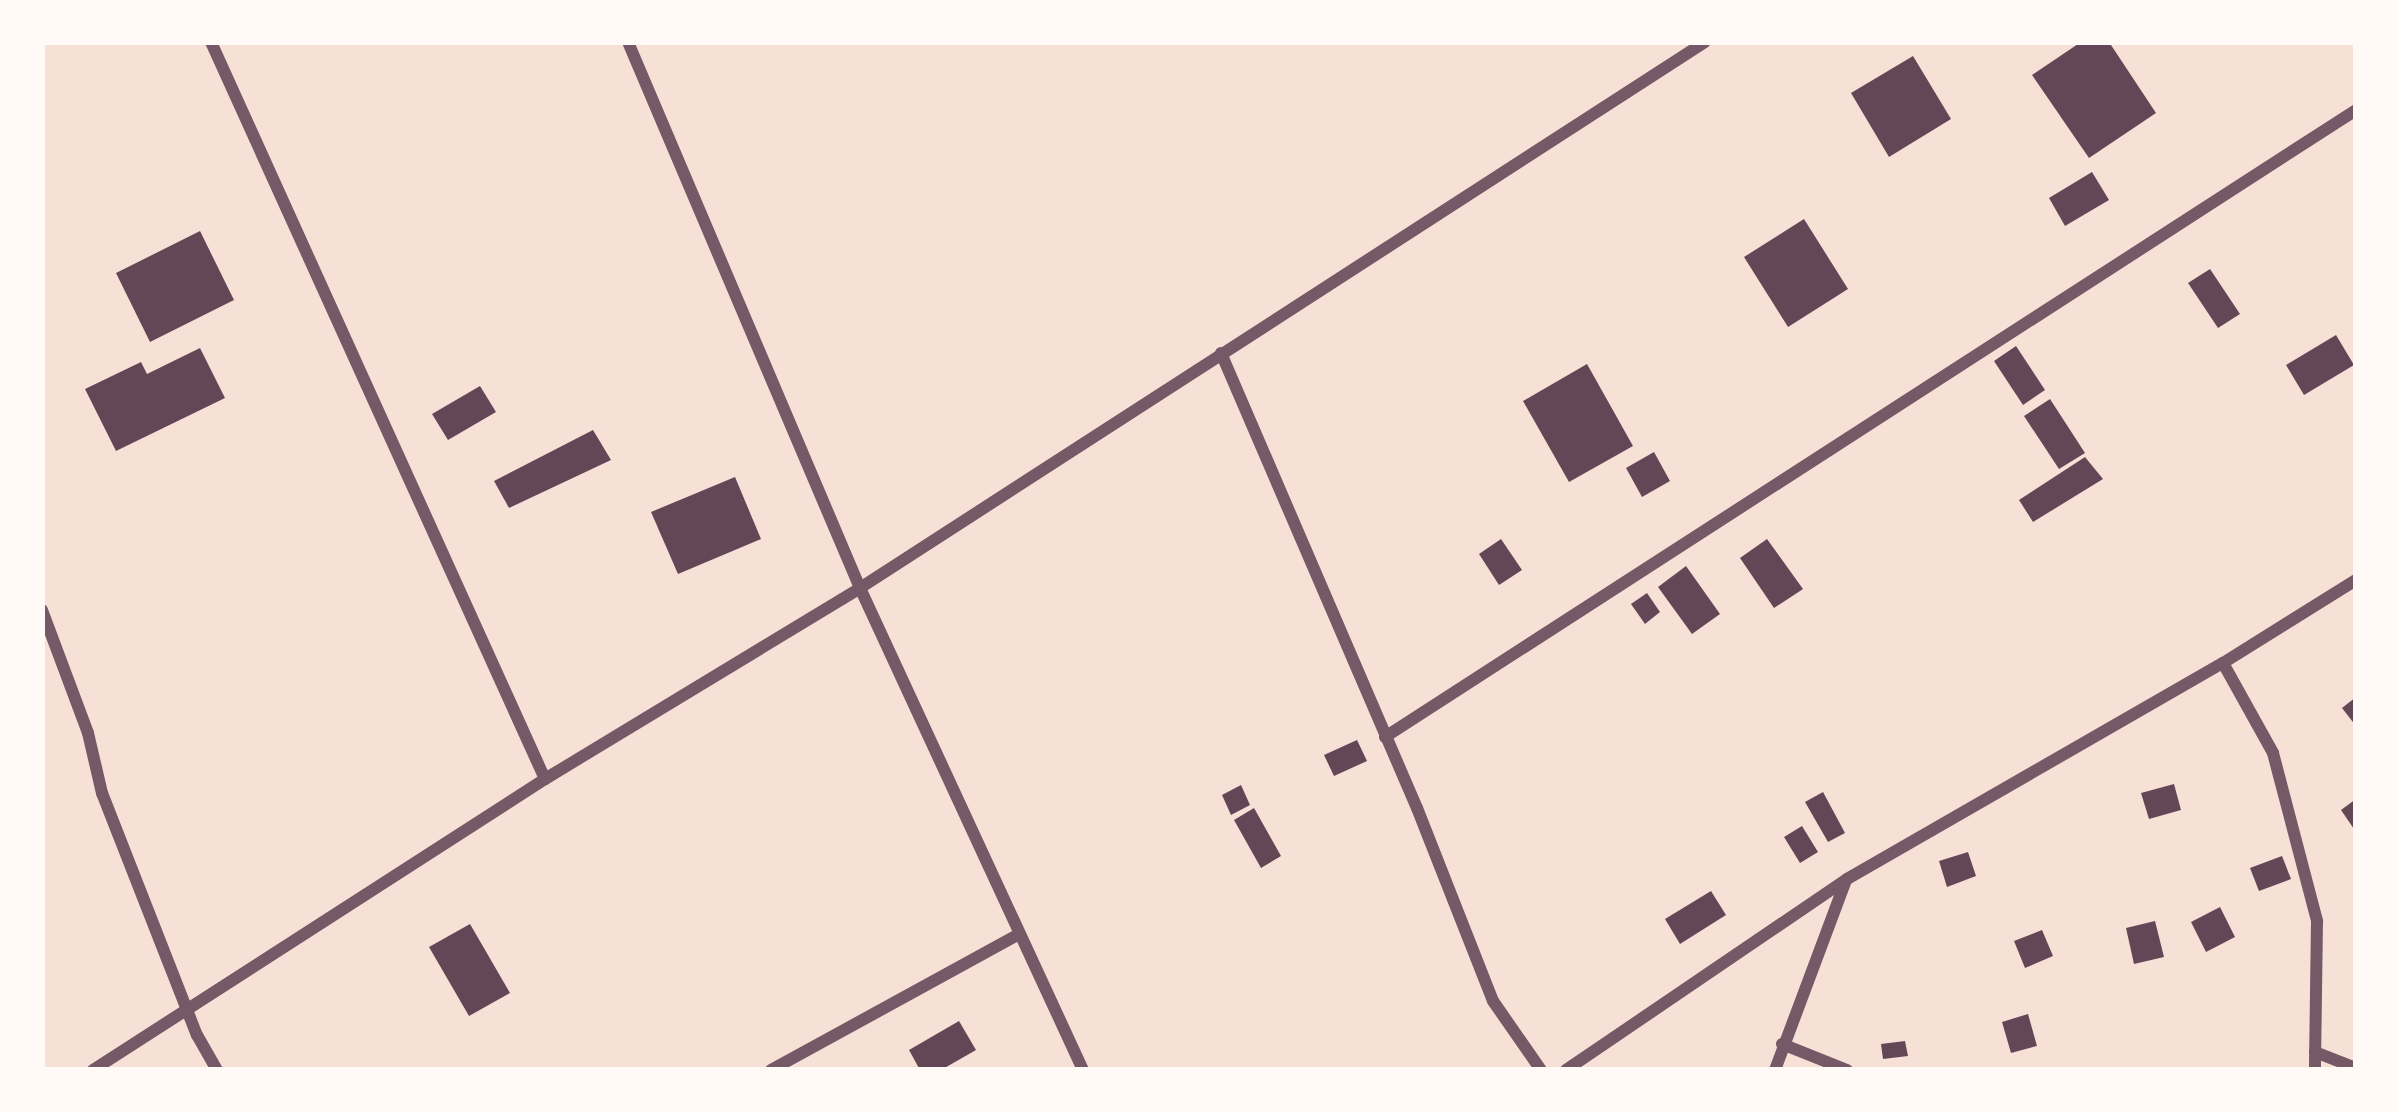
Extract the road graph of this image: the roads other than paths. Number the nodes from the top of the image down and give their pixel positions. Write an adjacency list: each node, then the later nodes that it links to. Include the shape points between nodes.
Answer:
1 (211, 42): 11 (street)
2 (628, 42): 7 (street)
3 (1706, 42): 5 (street)
4 (2356, 110): 10 (street)
5 (1221, 353): 7 (street); 10 (street)
6 (2356, 580): 9 (street)
7 (860, 587): 11 (street); 13 (street)
8 (42, 610): 14 (street)
9 (2223, 663): 12 (street); 16 (street, via 2273,753 2317,921)
10 (1385, 737): 22 (street, via 1492,1001)
11 (545, 779): 14 (street)
12 (1847, 879): 15 (street); 23 (street)
13 (1019, 934): 20 (street); 21 (street)
14 (186, 1008): 18 (street); 19 (street)
15 (1782, 1044): 24 (street); 25 (street)
16 (2315, 1052): 17 (street); 26 (street)
17 (2356, 1067)
18 (93, 1070)
19 (217, 1070)
20 (771, 1070)
21 (1083, 1070)
22 (1541, 1070)
23 (1566, 1070)
24 (1775, 1070)
25 (1847, 1070)
26 (2315, 1070)

